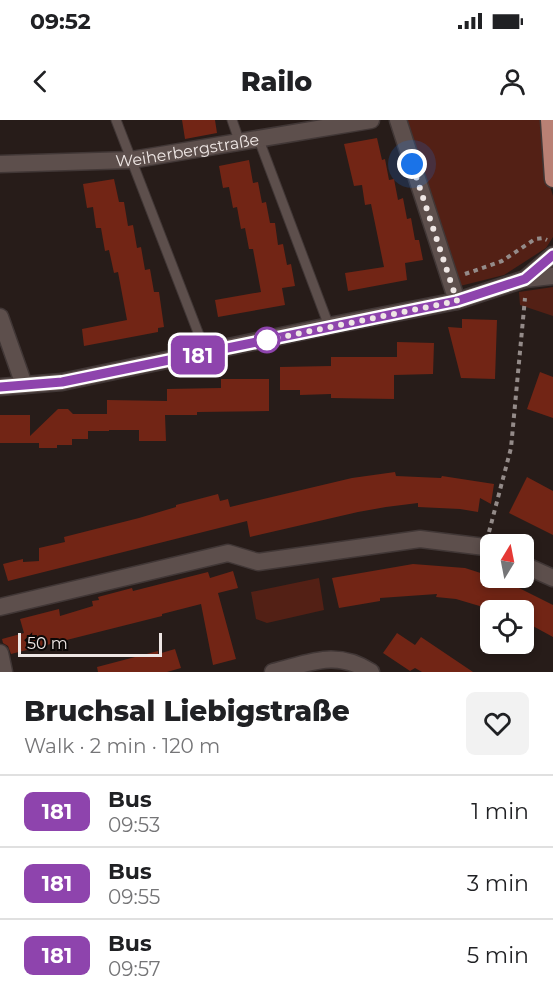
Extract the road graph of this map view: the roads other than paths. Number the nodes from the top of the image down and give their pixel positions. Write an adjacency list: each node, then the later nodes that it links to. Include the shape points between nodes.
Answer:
1 (116, 120): 9 (lane)
2 (232, 120): 8 (lane)
3 (371, 120): 6 (street, Weiherbergstraße)
4 (398, 120): 15 (street)
5 (549, 120): 11 (main road)
6 (350, 121): 7 (street, Weiherbergstraße)
7 (259, 140): 8 (street, Weiherbergstraße); 17 (lane)
8 (240, 143): 9 (street, Weiherbergstraße)
9 (131, 160): 10 (street, Weiherbergstraße); 18 (lane)
10 (0, 164)
11 (553, 179)
12 (553, 255): 14 (street)
13 (553, 276): 14 (street)
14 (525, 279): 15 (street)
15 (457, 301): 17 (street)
16 (0, 317): 19 (street)
17 (329, 326): 18 (street)
18 (206, 353): 19 (street, via 62,382)
19 (24, 385): 20 (street)
20 (0, 387)
21 (480, 547): 24 (street, via 420,539 258,562 228,553)
22 (534, 569): 23 (street)
23 (553, 578)
24 (0, 607)
25 (0, 653): 26 (street)
26 (4, 672)
27 (273, 672): 28 (street, via 340,659)
28 (371, 672)

